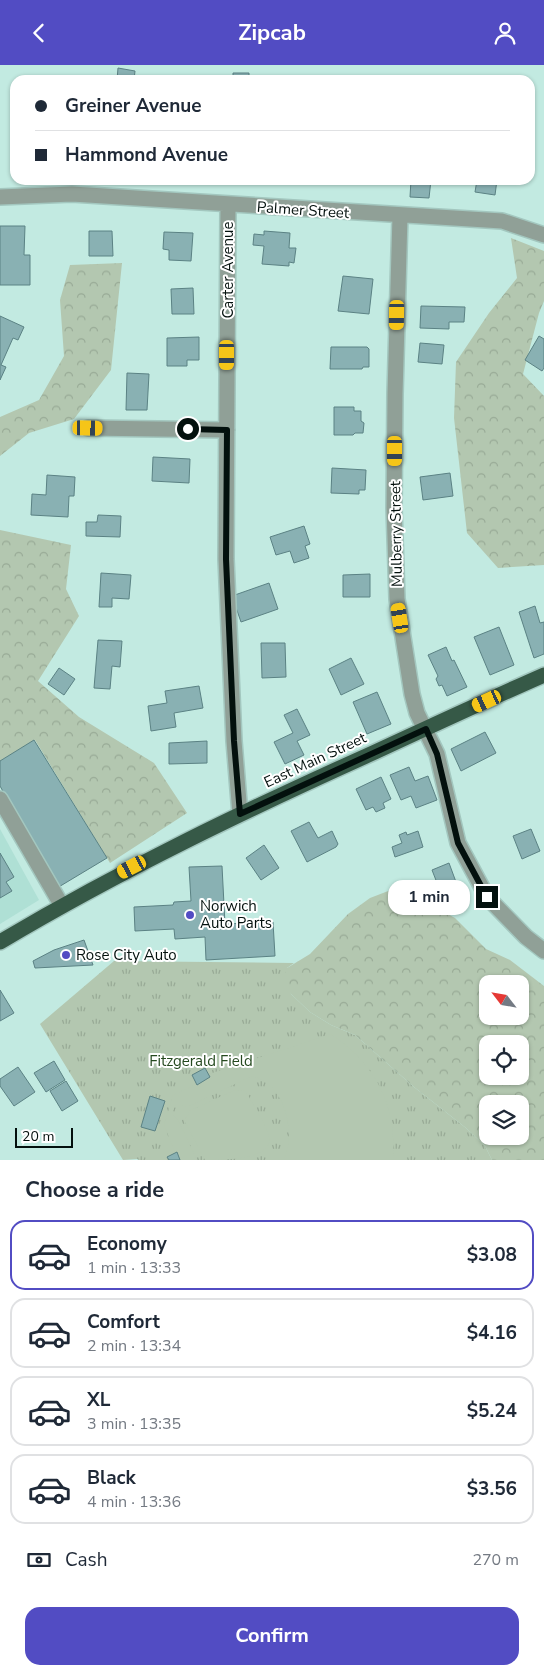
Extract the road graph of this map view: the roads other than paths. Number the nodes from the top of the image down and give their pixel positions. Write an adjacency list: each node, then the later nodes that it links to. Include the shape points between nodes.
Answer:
1 (0, 197): 2 (street, Palmer Street, via 72,194)
2 (228, 205): 3 (street, Palmer Street); 6 (street, Carter Avenue)
3 (400, 216): 4 (street, Palmer Street, via 502,221); 8 (street, Mulberry Street, via 394,508 397,599 412,694)
4 (544, 235)
5 (88, 428): 6 (street)
6 (227, 430): 10 (street, Carter Avenue, via 226,559)
7 (544, 675): 8 (highway, East Main Street)
8 (426, 729): 10 (highway, East Main Street); 13 (street, Mulberry Street, via 437,754 458,843 487,897)
9 (0, 799): 11 (street)
10 (240, 814): 11 (highway, East Main Street)
11 (62, 906): 12 (highway, East Main Street)
12 (0, 942)
13 (544, 951)

